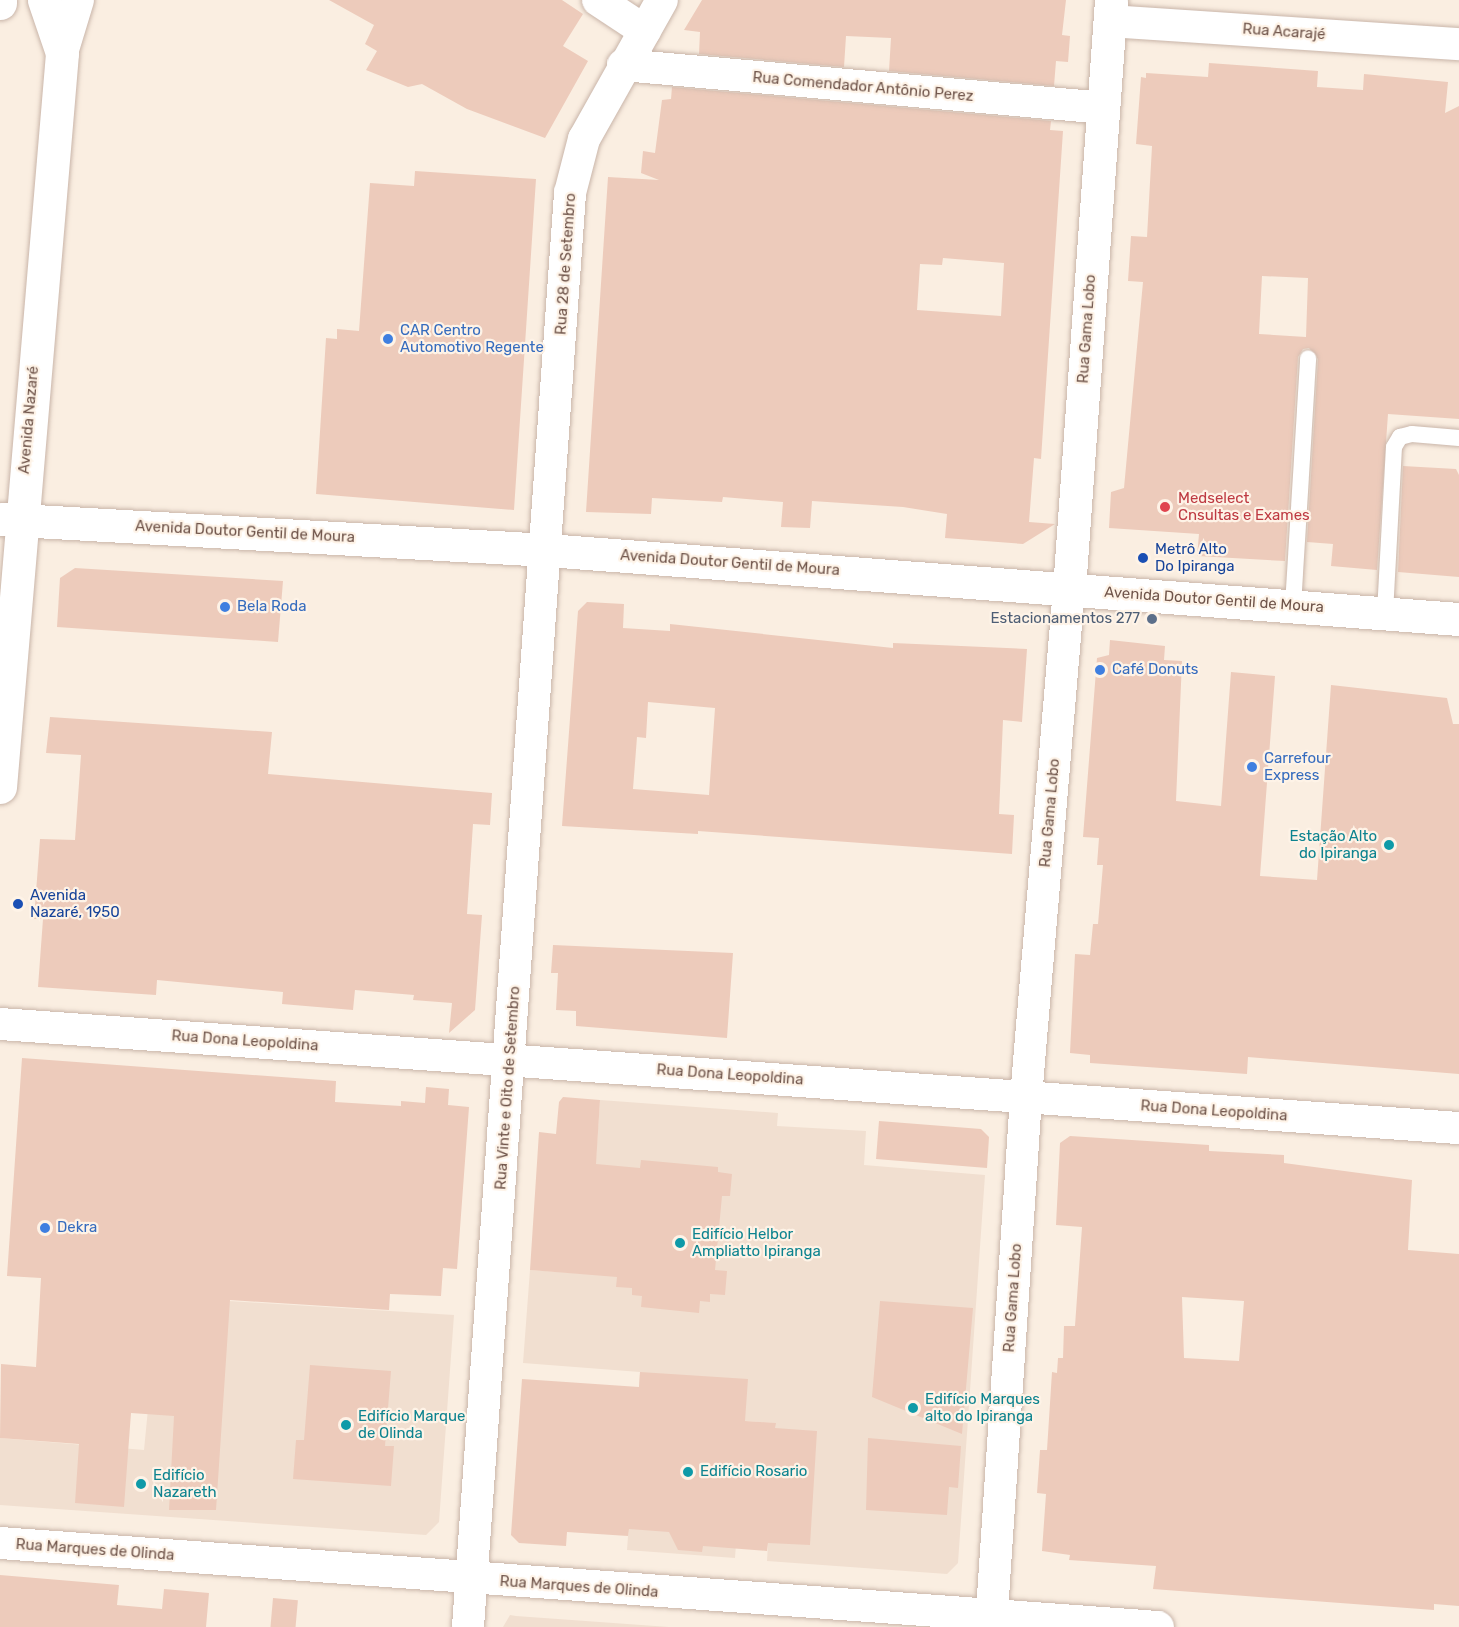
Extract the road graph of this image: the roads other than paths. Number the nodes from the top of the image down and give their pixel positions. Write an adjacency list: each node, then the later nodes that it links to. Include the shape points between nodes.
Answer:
1 (44, 0): 8 (main road, Avenida Nazaré)
2 (78, 0): 8 (street, Avenida Nazaré)
3 (598, 0): 6 (street)
4 (662, 0): 6 (street, Rua 28 de Setembro)
5 (1110, 10): 7 (street, Rua Acarajé); 10 (main road, Rua Gama Lobo)
6 (645, 31): 9 (street, Rua 28 de Setembro)
7 (1459, 44)
8 (62, 53): 13 (main road, Avenida Nazaré)
9 (623, 65): 10 (street, Rua Comendador Antônio Perez); 15 (street, Rua 28 de Setembro, via 584,139 570,193)
10 (1102, 108): 17 (main road, Rua Gama Lobo)
11 (1308, 358): 18 (lane)
12 (1459, 438): 19 (lane, via 1412,434 1400,437 1394,447)
13 (10, 519): 14 (main road, Avenida Doutor Gentil de Moura); 16 (main road, Avenida Nazaré)
14 (76, 523): 15 (main road, Avenida Doutor Gentil de Moura); 16 (main road, via 47,539)
15 (547, 550): 17 (main road, Avenida Doutor Gentil de Moura); 23 (street, Rua Vinte e Oito de Setembro)
16 (17, 567): 21 (main road, Avenida Nazaré)
17 (1069, 589): 18 (main road, Avenida Doutor Gentil de Moura); 24 (street, Rua Gama Lobo)
18 (1293, 606): 19 (main road, Avenida Doutor Gentil de Moura)
19 (1385, 613): 20 (main road, Avenida Doutor Gentil de Moura)
20 (1459, 619)
21 (0, 787)
22 (0, 1024): 23 (street, Rua Dona Leopoldina)
23 (511, 1059): 24 (street, Rua Dona Leopoldina); 27 (street, Rua Vinte e Oito de Setembro)
24 (1026, 1097): 25 (street, Rua Dona Leopoldina); 28 (street, Rua Gama Lobo)
25 (1459, 1128)
26 (0, 1543): 27 (street, Rua Marques de Olinda)
27 (472, 1580): 28 (street, Rua Marques de Olinda); 29 (street, Rua Vinte e Oito de Setembro)
28 (992, 1621): 30 (street, Rua Marques de Olinda)
29 (468, 1627)
30 (1158, 1627)

